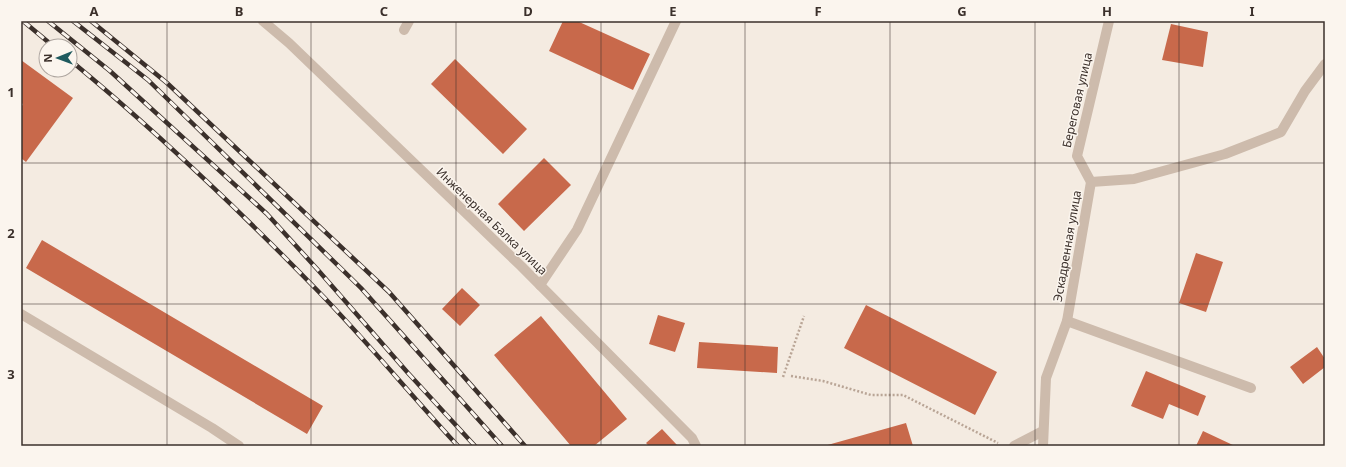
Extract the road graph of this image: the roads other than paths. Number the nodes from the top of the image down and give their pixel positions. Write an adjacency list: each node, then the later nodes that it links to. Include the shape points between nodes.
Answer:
1 (263, 21): 6 (street, Инженерная Балка улица, via 295,48)
2 (676, 21): 6 (street, via 577,230)
3 (1109, 21): 5 (street, Береговая улица, via 1077,156)
4 (1325, 64): 5 (street, Эскадренная улица, via 1305,91 1281,132 1224,154 1134,179)
5 (1092, 182): 8 (street, Эскадренная улица)
6 (540, 285): 13 (street, Инженерная Балка улица, via 692,438)
7 (21, 314): 12 (street)
8 (1067, 321): 9 (street); 10 (street, Эскадренная улица, via 1046,378)
9 (1251, 388)
10 (1044, 431): 11 (street); 14 (street, Эскадренная улица)
11 (1009, 445)
12 (239, 446)
13 (696, 446)
14 (1043, 446)

